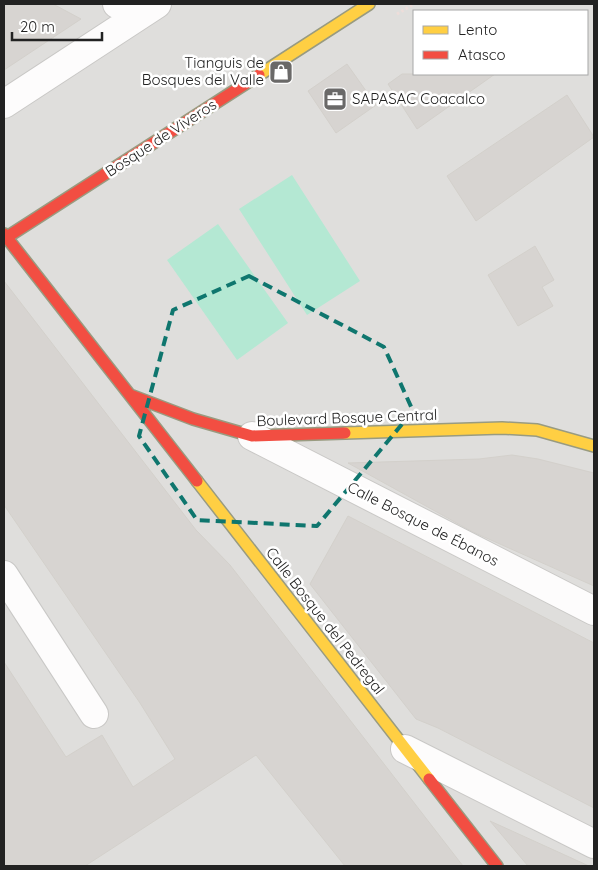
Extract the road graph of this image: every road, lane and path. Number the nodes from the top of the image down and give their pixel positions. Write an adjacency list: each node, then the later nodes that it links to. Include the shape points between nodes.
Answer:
1 (369, 4): 4 (street, Bosque de Viveros)
2 (138, 8): 3 (street)
3 (4, 104)
4 (5, 237): 5 (street)
5 (129, 394): 6 (street, Boulevard Bosque Central, via 193,419); 11 (street, Calle Bosque del Pedregal)
6 (252, 436): 7 (street, Boulevard Bosque Central, via 502,428 537,430); 9 (street, Calle Bosque de Ébanos)
7 (594, 446)
8 (4, 576): 10 (street)
9 (594, 611)
10 (94, 714)
11 (405, 749): 12 (street); 13 (street, Calle Bosque del Pedregal)
12 (594, 844)
13 (498, 866)

